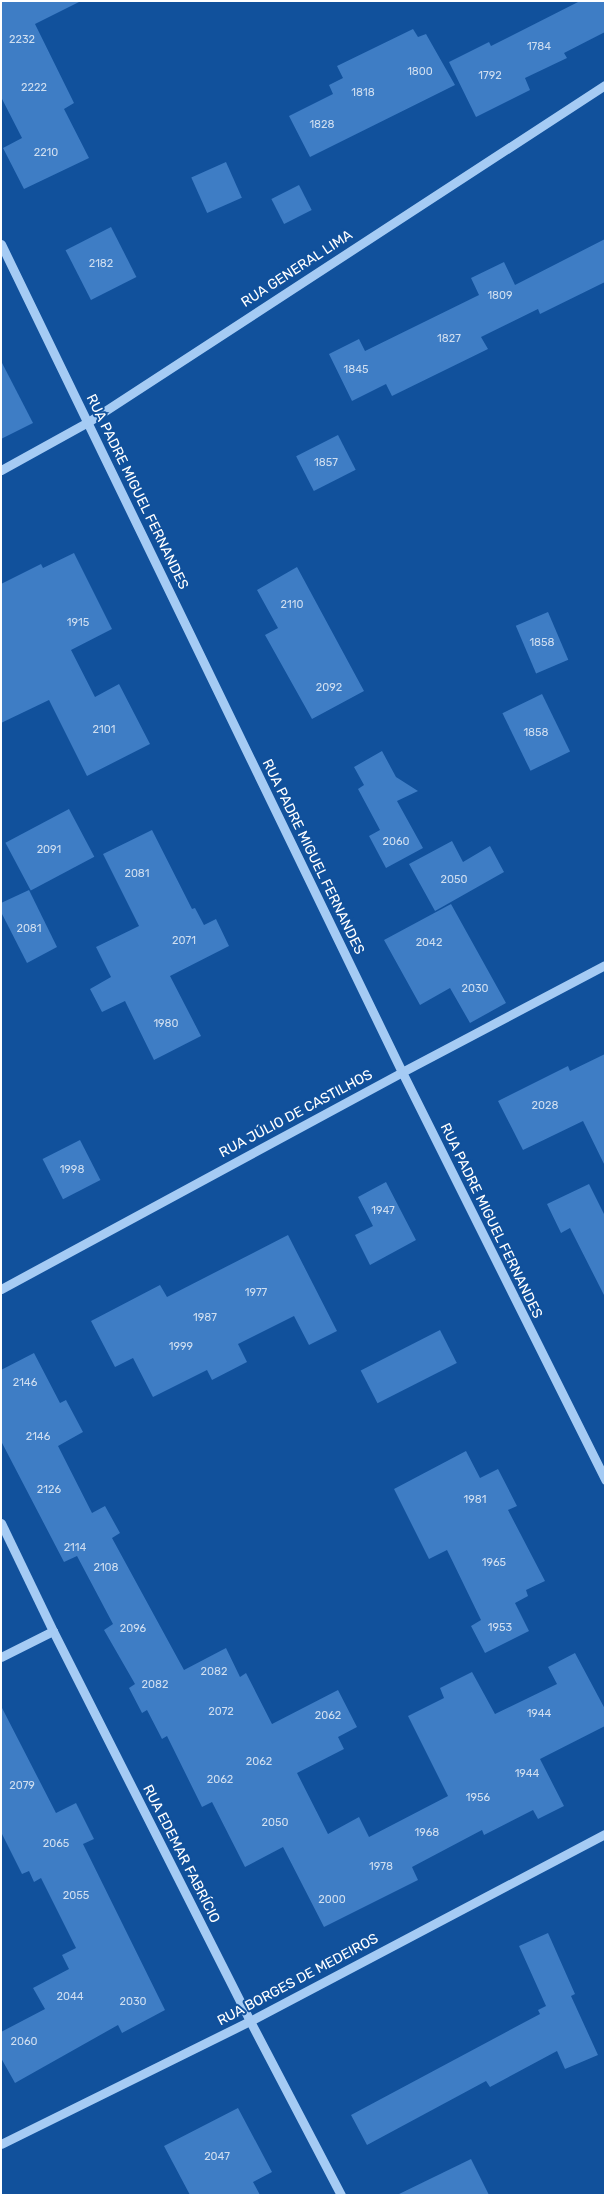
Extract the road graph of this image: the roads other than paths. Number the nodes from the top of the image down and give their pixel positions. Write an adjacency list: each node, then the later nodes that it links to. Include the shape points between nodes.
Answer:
1 (605, 85): 3 (street, RUA GENERAL LIMA)
2 (1, 244): 3 (street, RUA PADRE MIGUEL FERNANDES)
3 (88, 422): 4 (street, RUA GENERAL LIMA); 6 (street, RUA PADRE MIGUEL FERNANDES)
4 (1, 470)
5 (605, 965): 6 (street, RUA JÚLIO DE CASTILHOS)
6 (402, 1072): 7 (street, RUA JÚLIO DE CASTILHOS); 8 (street, RUA PADRE MIGUEL FERNANDES)
7 (1, 1289)
8 (605, 1480)
9 (1, 1523): 10 (street, RUA EDEMAR FABRÍCIO)
10 (53, 1631): 11 (street); 13 (street, RUA EDEMAR FABRÍCIO)
11 (1, 1657)
12 (605, 1834): 13 (street, RUA BORGES DE MEDEIROS)
13 (250, 2021): 14 (street, RUA BORGES DE MEDEIROS); 15 (street, RUA EDEMAR FABRÍCIO)
14 (1, 2144)
15 (341, 2195)

